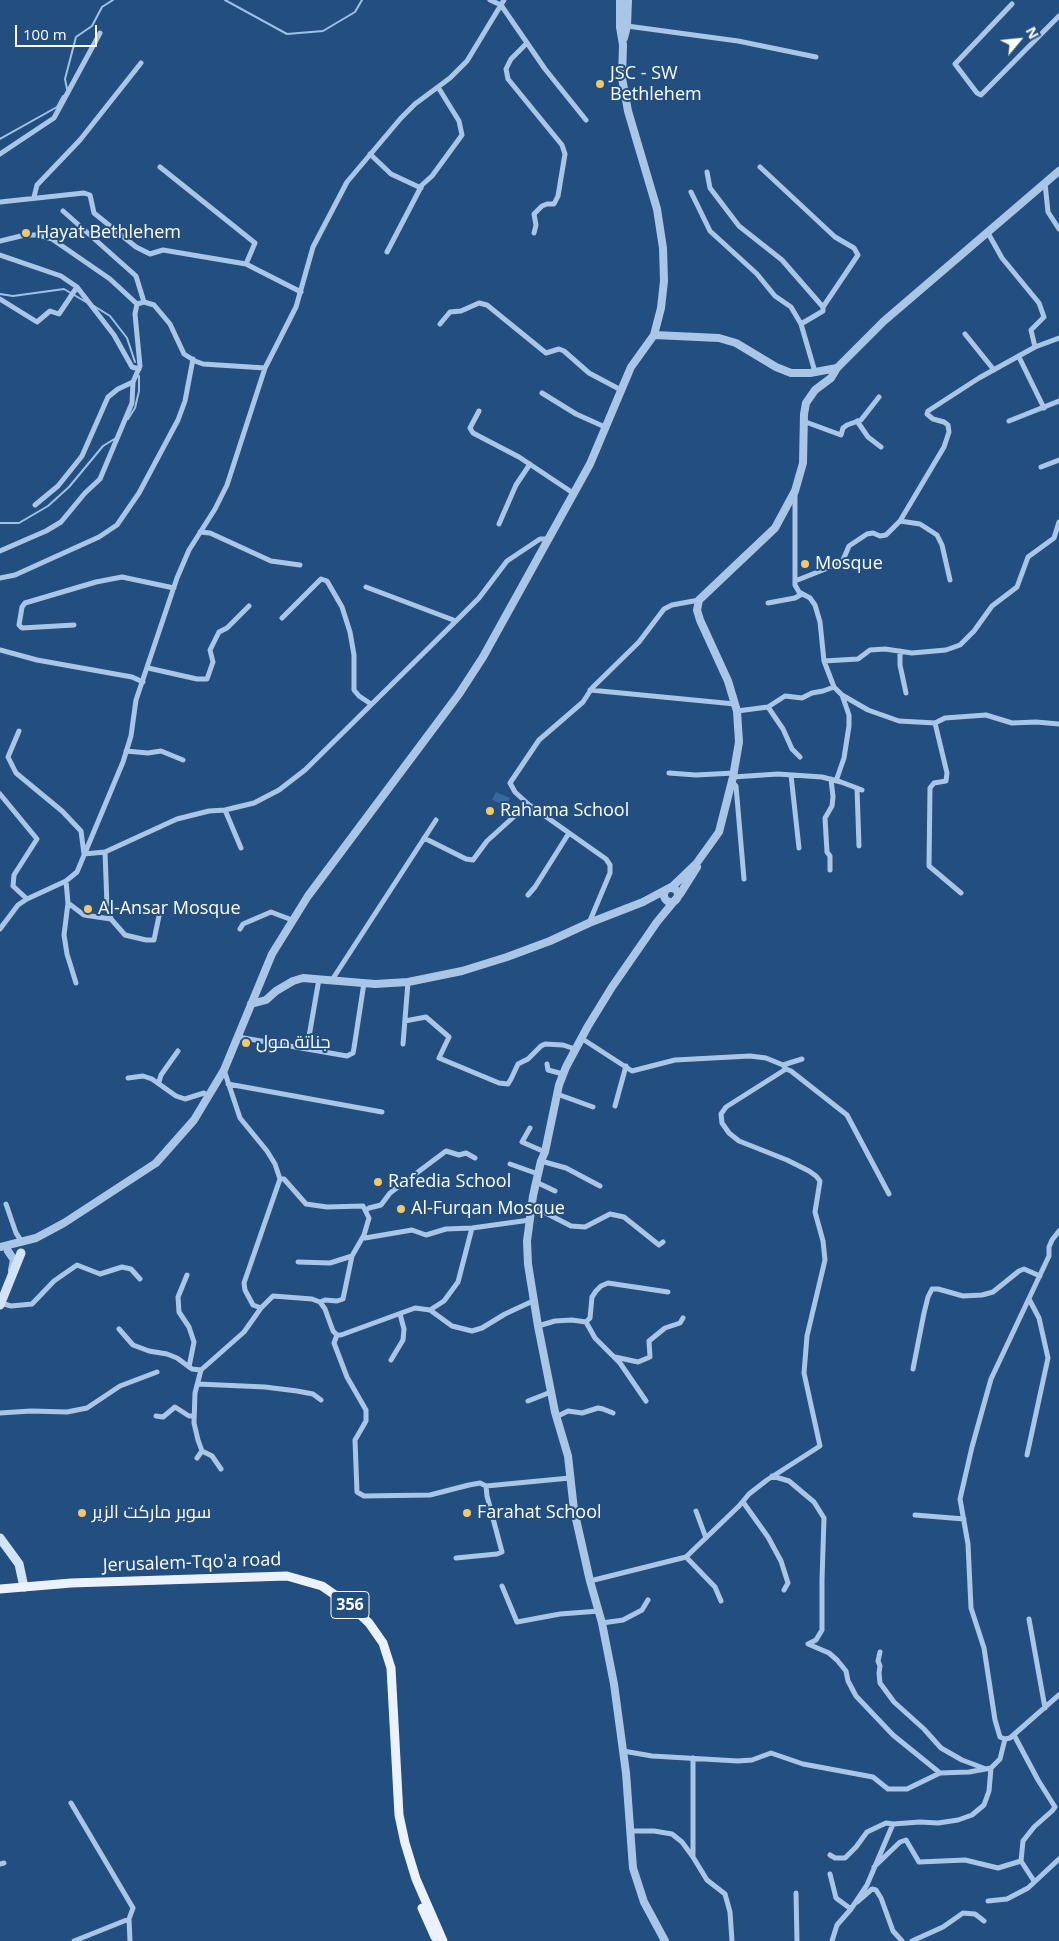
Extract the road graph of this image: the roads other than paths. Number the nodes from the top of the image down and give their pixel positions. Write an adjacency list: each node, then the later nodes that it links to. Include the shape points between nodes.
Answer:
1 (490, 0): 6 (street)
2 (504, 0): 6 (street)
3 (620, 0): 11 (street)
4 (628, 0): 8 (street)
5 (1012, 4): 7 (street, via 955,64 981,95)
6 (501, 6): 10 (street); 14 (street, via 467,61)
7 (1059, 16)
8 (627, 26): 11 (street); 12 (street)
9 (100, 34): 16 (street, via 54,118)
10 (527, 44): 15 (street); 29 (street, via 511,59 506,69 508,78 562,145 565,154 558,196 554,204 542,206 534,214)
11 (623, 45): 44 (street, via 622,78 628,111 657,209 663,248 664,281)
12 (816, 57)
13 (140, 63): 25 (street, via 80,140 38,186)
14 (438, 87): 17 (street, via 401,118); 23 (street, via 459,121 462,136)
15 (586, 120)
16 (0, 154)
17 (370, 154): 23 (street, via 391,174); 36 (street, via 347,182 319,234 307,263)
18 (160, 167): 34 (street, via 255,243)
19 (760, 168): 40 (street, via 835,237 854,248 858,255)
20 (1059, 170): 22 (street)
21 (707, 172): 40 (street, via 710,188 739,226 782,260)
22 (1045, 182): 28 (street, via 1048,212); 30 (street)
23 (421, 188): 32 (street)
24 (691, 192): 42 (street, via 710,231 791,307)
25 (34, 197): 26 (street); 34 (street, via 90,195 94,213 136,247 150,254 163,250)
26 (0, 202)
27 (64, 212): 38 (street, via 136,276)
28 (1059, 229)
29 (534, 233)
30 (988, 233): 46 (street, via 1002,258 1039,303 1044,317 1032,330); 50 (street, via 884,321)
31 (0, 241): 39 (street, via 24,235 52,239 110,279)
32 (387, 252)
33 (0, 255): 35 (street, via 61,276)
34 (246, 264): 36 (street)
35 (77, 287): 37 (street, via 60,314 50,311 37,322); 51 (street, via 114,335 132,367)
36 (301, 292): 49 (street)
37 (0, 299)
38 (144, 302): 39 (street); 48 (street, via 154,305 163,314 184,354)
39 (137, 304): 51 (street)
40 (823, 307): 42 (street, via 824,311)
41 (440, 324): 55 (street, via 450,312 479,303 487,305 546,353 559,349 564,351 589,374)
42 (801, 324): 53 (street)
43 (965, 334): 52 (street)
44 (654, 335): 53 (street, via 718,338 736,343 791,373); 55 (street, via 631,367)
45 (1059, 338): 46 (street)
46 (1035, 347): 47 (street)
47 (1019, 357): 52 (street); 59 (street)
48 (193, 359): 49 (street, via 202,364); 79 (street, via 178,420 139,493 117,525 99,537 15,575)
49 (266, 368): 75 (street, via 227,485)
50 (837, 368): 53 (street); 62 (street, via 831,378 810,396)
51 (139, 369): 54 (street)
52 (994, 370): 72 (street, via 928,411 933,419 948,425 950,432)
53 (815, 372)
54 (133, 382): 71 (street, via 108,397 82,456 58,486); 77 (street, via 132,403 100,479 60,522 46,532)
55 (621, 390): 64 (street)
56 (542, 392): 64 (street, via 576,414)
57 (879, 397): 63 (street)
58 (1059, 401): 59 (street)
59 (1044, 408): 61 (street)
60 (478, 411): 67 (street, via 470,428 472,433)
61 (1008, 420)
62 (803, 421): 63 (street, via 841,435 843,428); 69 (street, via 803,463)
63 (857, 421): 65 (street, via 868,437)
64 (605, 427): 70 (street, via 590,464)
65 (881, 447)
66 (1059, 460): 68 (street)
67 (530, 464): 70 (street); 74 (street, via 516,485)
68 (1041, 467)
69 (795, 491): 81 (street); 85 (street, via 775,528)
70 (573, 493): 76 (street)
71 (34, 505)
72 (900, 521): 80 (street, via 920,524 938,535); 81 (street, via 886,535 867,534 848,546 843,560 833,566)
73 (1059, 522): 92 (street, via 1054,538 1028,557 1016,587 992,606 960,645 946,650)
74 (499, 524)
75 (200, 532): 78 (street, via 210,533 271,561); 83 (street)
76 (547, 539): 89 (street, via 540,539 507,562); 139 (street, via 459,694)
77 (0, 551)
78 (300, 565)
79 (0, 578)
80 (950, 580)
81 (795, 581): 84 (street)
82 (366, 587): 89 (street)
83 (174, 588): 90 (street, via 122,577 96,582 22,607 19,625 22,628); 94 (street)
84 (802, 594): 86 (street); 93 (street, via 815,604)
85 (699, 600): 97 (street, via 664,609 639,642); 102 (street, via 700,620 728,680)
86 (768, 603)
87 (248, 606): 94 (street, via 219,632 210,650 213,662 207,679)
88 (282, 618): 100 (street, via 316,584 328,581 342,607 350,632 354,690)
89 (456, 621): 100 (street)
90 (74, 625)
91 (0, 650): 95 (street)
92 (900, 651): 93 (street, via 870,650 858,659); 98 (street)
93 (824, 661): 96 (street)
94 (148, 668): 95 (street)
95 (143, 682): 106 (street)
96 (834, 687): 99 (street); 101 (street, via 802,698 785,696)
97 (590, 690): 102 (street); 114 (street, via 583,702 539,740 512,779 510,784 515,792)
98 (906, 693)
99 (842, 695): 103 (street, via 868,710 899,721); 112 (street, via 849,715 848,726 844,758)
100 (371, 704): 115 (street, via 305,770 279,790 254,803)
101 (768, 707): 102 (street); 107 (street)
102 (736, 708): 111 (street, via 739,742)
103 (935, 723): 104 (street, via 945,718 986,715 1012,723); 129 (street, via 947,773 946,781 934,783 930,788 929,866)
104 (1059, 724)
105 (19, 730): 124 (street, via 8,757 16,773 81,831)
106 (126, 751): 108 (street, via 161,751); 124 (street)
107 (800, 757)
108 (183, 760)
109 (669, 773): 111 (street)
110 (790, 775): 111 (street); 112 (street); 121 (street)
111 (733, 778): 122 (street, via 719,832); 126 (street)
112 (833, 780): 119 (street, via 860,789); 125 (street, via 832,806 825,818)
113 (0, 794): 131 (street, via 37,839 14,875 13,886)
114 (528, 804): 117 (street); 118 (street, via 487,841 473,860)
115 (225, 810): 120 (street); 123 (street, via 177,819)
116 (436, 820): 118 (street)
117 (569, 833): 130 (street); 140 (street, via 610,865 610,873)
118 (424, 838): 144 (street)
119 (859, 846)
120 (241, 848)
121 (799, 848)
122 (706, 851): 128 (street, via 684,877); 132 (street)
123 (105, 852): 124 (street); 138 (street)
124 (84, 854): 127 (street, via 77,872)
125 (830, 870)
126 (744, 880)
127 (66, 881): 131 (street); 135 (street)
128 (668, 889): 132 (street, via 676,891); 133 (street); 134 (street)
129 (961, 893)
130 (528, 895)
131 (27, 899): 141 (street)
132 (677, 899): 133 (street, via 673,902); 136 (street)
133 (663, 900): 134 (street); 136 (street)
134 (643, 902): 140 (street)
135 (68, 903): 138 (street, via 84,915); 146 (street, via 64,936)
136 (667, 910): 151 (street, via 612,987)
137 (160, 916): 138 (street, via 154,940 125,935)
138 (111, 919)
139 (292, 920): 142 (street, via 270,912 243,924); 148 (street, via 272,954)
140 (589, 923): 145 (street, via 507,958)
141 (1, 926)
142 (240, 929)
143 (319, 979): 144 (street); 148 (street, via 293,981 266,1000); 153 (street)
144 (332, 980): 147 (street)
145 (408, 982): 147 (street); 149 (street)
146 (76, 983)
147 (364, 983): 153 (street, via 352,1053 347,1056)
148 (251, 1004): 150 (street)
149 (405, 1021): 152 (street); 154 (street, via 426,1017 449,1037 439,1058 499,1083 508,1084 518,1064 545,1044)
150 (238, 1036): 153 (street); 160 (street)
151 (581, 1038): 154 (street); 158 (street)
152 (403, 1044)
153 (307, 1048)
154 (575, 1049): 161 (street)
155 (178, 1051): 163 (street, via 160,1075)
156 (802, 1059): 159 (street)
157 (547, 1064): 161 (street, via 548,1070)
158 (626, 1066): 159 (street, via 632,1071 675,1060 750,1056 766,1058); 167 (street)
159 (784, 1067): 179 (street, via 846,1115); 231 (street, via 721,1114 722,1123 739,1141 794,1163 820,1181 815,1212 825,1260 807,1336 804,1373 820,1446)
160 (224, 1070): 164 (street); 165 (street)
161 (563, 1074): 166 (street)
162 (128, 1078): 163 (street, via 143,1076)
163 (159, 1082): 165 (street, via 185,1099)
164 (229, 1087): 165 (street, via 222,1084); 169 (street); 176 (street, via 240,1118 267,1150)
165 (210, 1093): 187 (street, via 194,1120 156,1163)
166 (557, 1094): 168 (street); 171 (street)
167 (615, 1106)
168 (593, 1107)
169 (382, 1112)
170 (530, 1128): 171 (street, via 522,1142)
171 (545, 1152): 173 (street)
172 (475, 1158): 182 (street, via 466,1153 458,1155 446,1151 390,1193 381,1205)
173 (541, 1161): 175 (street); 177 (street, via 566,1168)
174 (510, 1164): 175 (street)
175 (537, 1178): 178 (street); 181 (street)
176 (280, 1179): 182 (street, via 284,1179 306,1204 363,1206); 203 (street, via 244,1283 248,1298)
177 (600, 1186)
178 (555, 1191)
179 (889, 1194)
180 (6, 1204): 189 (street)
181 (532, 1206): 183 (street); 188 (street, via 571,1226 585,1227 610,1214 624,1217 659,1245)
182 (366, 1210): 186 (street, via 369,1218)
183 (530, 1220): 184 (street); 200 (street, via 527,1241)
184 (472, 1228): 186 (street, via 446,1229 426,1235 412,1230 371,1238); 204 (street, via 458,1282 444,1301)
185 (1059, 1231): 196 (street, via 1049,1247 1049,1256)
186 (364, 1235): 192 (street)
187 (36, 1238): 189 (street); 191 (street)
188 (663, 1242)
189 (22, 1243): 190 (street); 191 (street)
190 (5, 1248): 191 (street); 194 (street, via 14,1260)
191 (21, 1253): 194 (main road)
192 (352, 1256): 193 (street, via 330,1263); 201 (street, via 343,1299)
193 (298, 1262)
194 (12, 1272): 202 (main road)
195 (187, 1275): 213 (street, via 178,1297 179,1312 194,1342)
196 (1040, 1276): 199 (street); 215 (street, via 1024,1269 993,1292 982,1295 963,1296 932,1290)
197 (140, 1279): 202 (street, via 122,1267 100,1274 77,1265 54,1281 32,1304)
198 (668, 1292): 207 (street, via 608,1283 596,1290 590,1318)
199 (1029, 1299): 228 (street, via 1039,1318 1048,1358); 237 (street, via 991,1379 981,1409 960,1499)
200 (533, 1301): 204 (street, via 472,1331 452,1326); 208 (street)
201 (320, 1302): 203 (street, via 273,1296); 210 (street)
202 (0, 1304)
203 (261, 1308): 214 (street, via 244,1332)
204 (430, 1310): 205 (street, via 415,1308)
205 (400, 1314): 210 (street, via 349,1333); 212 (street, via 404,1340)
206 (683, 1318): 211 (street, via 649,1341 650,1357 638,1362)
207 (586, 1322): 208 (street, via 572,1320); 211 (street, via 595,1338)
208 (538, 1326): 218 (street)
209 (119, 1329): 213 (street, via 133,1345 167,1354)
210 (336, 1334): 233 (street, via 334,1343 347,1377 366,1410 366,1421 355,1440 357,1492 364,1496 430,1495 480,1483)
211 (614, 1357): 221 (street)
212 (391, 1360)
213 (189, 1367): 214 (street)
214 (201, 1370): 217 (street)
215 (913, 1370)
216 (157, 1372): 222 (street, via 120,1386 87,1408 66,1412)
217 (198, 1384): 219 (street, via 281,1389 314,1394); 225 (street)
218 (551, 1392): 220 (street); 226 (street)
219 (322, 1400)
220 (528, 1401)
221 (646, 1401)
222 (0, 1413)
223 (613, 1413): 226 (street, via 598,1408)
224 (156, 1416): 225 (street, via 163,1416 175,1407)
225 (194, 1416): 227 (street)
226 (556, 1417): 232 (street, via 568,1456)
227 (202, 1451): 229 (street); 230 (street, via 212,1456)
228 (1027, 1456)
229 (197, 1458)
230 (222, 1470)
231 (772, 1476): 234 (street); 260 (street, via 789,1481 814,1502 824,1518 822,1630 816,1640 808,1644 837,1660 846,1671 856,1696 893,1735)
232 (570, 1478): 233 (street); 242 (street)
233 (486, 1486): 241 (street, via 502,1552)
234 (743, 1502): 239 (street); 246 (street, via 781,1561 788,1583)
235 (696, 1511): 239 (street)
236 (915, 1515): 237 (street)
237 (964, 1519): 256 (street, via 971,1608 984,1648 995,1720 1000,1737)
238 (0, 1538): 244 (main road, via 19,1564)
239 (706, 1538): 240 (street)
240 (686, 1556): 242 (street); 248 (street, via 715,1587)
241 (456, 1558)
242 (590, 1581): 249 (street)
243 (502, 1586): 249 (street, via 518,1622)
244 (24, 1587): 245 (main road, Jerusalem-Tqo'a road / 356); 270 (main road, Jerusalem-Tqo'a road / 356, via 288,1576 322,1586 351,1606 383,1643 390,1668 399,1814)
245 (0, 1589)
246 (784, 1590)
247 (648, 1600): 251 (street, via 642,1610 623,1620)
248 (721, 1601)
249 (599, 1611): 251 (street)
250 (1029, 1619): 254 (street)
251 (602, 1622): 257 (street)
252 (880, 1652): 259 (street, via 880,1683 894,1702 940,1748 962,1760)
253 (1059, 1695): 254 (street)
254 (1045, 1708): 255 (street)
255 (1014, 1735): 256 (street); 267 (street, via 1055,1807 1023,1841)
256 (1005, 1739): 259 (street, via 1000,1759)
257 (623, 1751): 258 (street); 263 (street)
258 (693, 1758): 260 (street, via 738,1761 771,1753 803,1764 873,1777 888,1789 907,1789); 265 (street)
259 (989, 1768): 260 (street); 262 (street, via 989,1791 984,1805 972,1815 938,1823)
260 (940, 1773)
261 (71, 1803): 276 (street, via 133,1908)
262 (894, 1824): 264 (street, via 886,1823 867,1832 846,1858); 268 (street)
263 (631, 1831): 265 (street, via 672,1834); 282 (street, via 637,1883)
264 (830, 1855)
265 (693, 1857): 283 (street, via 707,1880 725,1894)
266 (1059, 1859): 271 (street)
267 (1021, 1861): 268 (street, via 998,1868 965,1860 919,1862 906,1840); 271 (street)
268 (873, 1868): 274 (street, via 867,1885)
269 (830, 1874): 275 (street, via 836,1898)
270 (416, 1879): 280 (main road, via 415,1892); 281 (main road, Jerusalem-Tqo'a road / 356)
271 (1034, 1881): 273 (street, via 1007,1899)
272 (796, 1893): 284 (street)
273 (988, 1901)
274 (854, 1904): 275 (street); 286 (street, via 872,1889 876,1890 893,1931)
275 (851, 1909): 285 (street, via 837,1925)
276 (129, 1919): 278 (street); 279 (street)
277 (984, 1921): 287 (street, via 975,1914 963,1913 943,1927)
278 (74, 1941)
279 (130, 1941)
280 (437, 1941)
281 (443, 1941)
282 (664, 1941)
283 (732, 1941)
284 (797, 1941)
285 (832, 1941)
286 (902, 1941)
287 (912, 1941)

